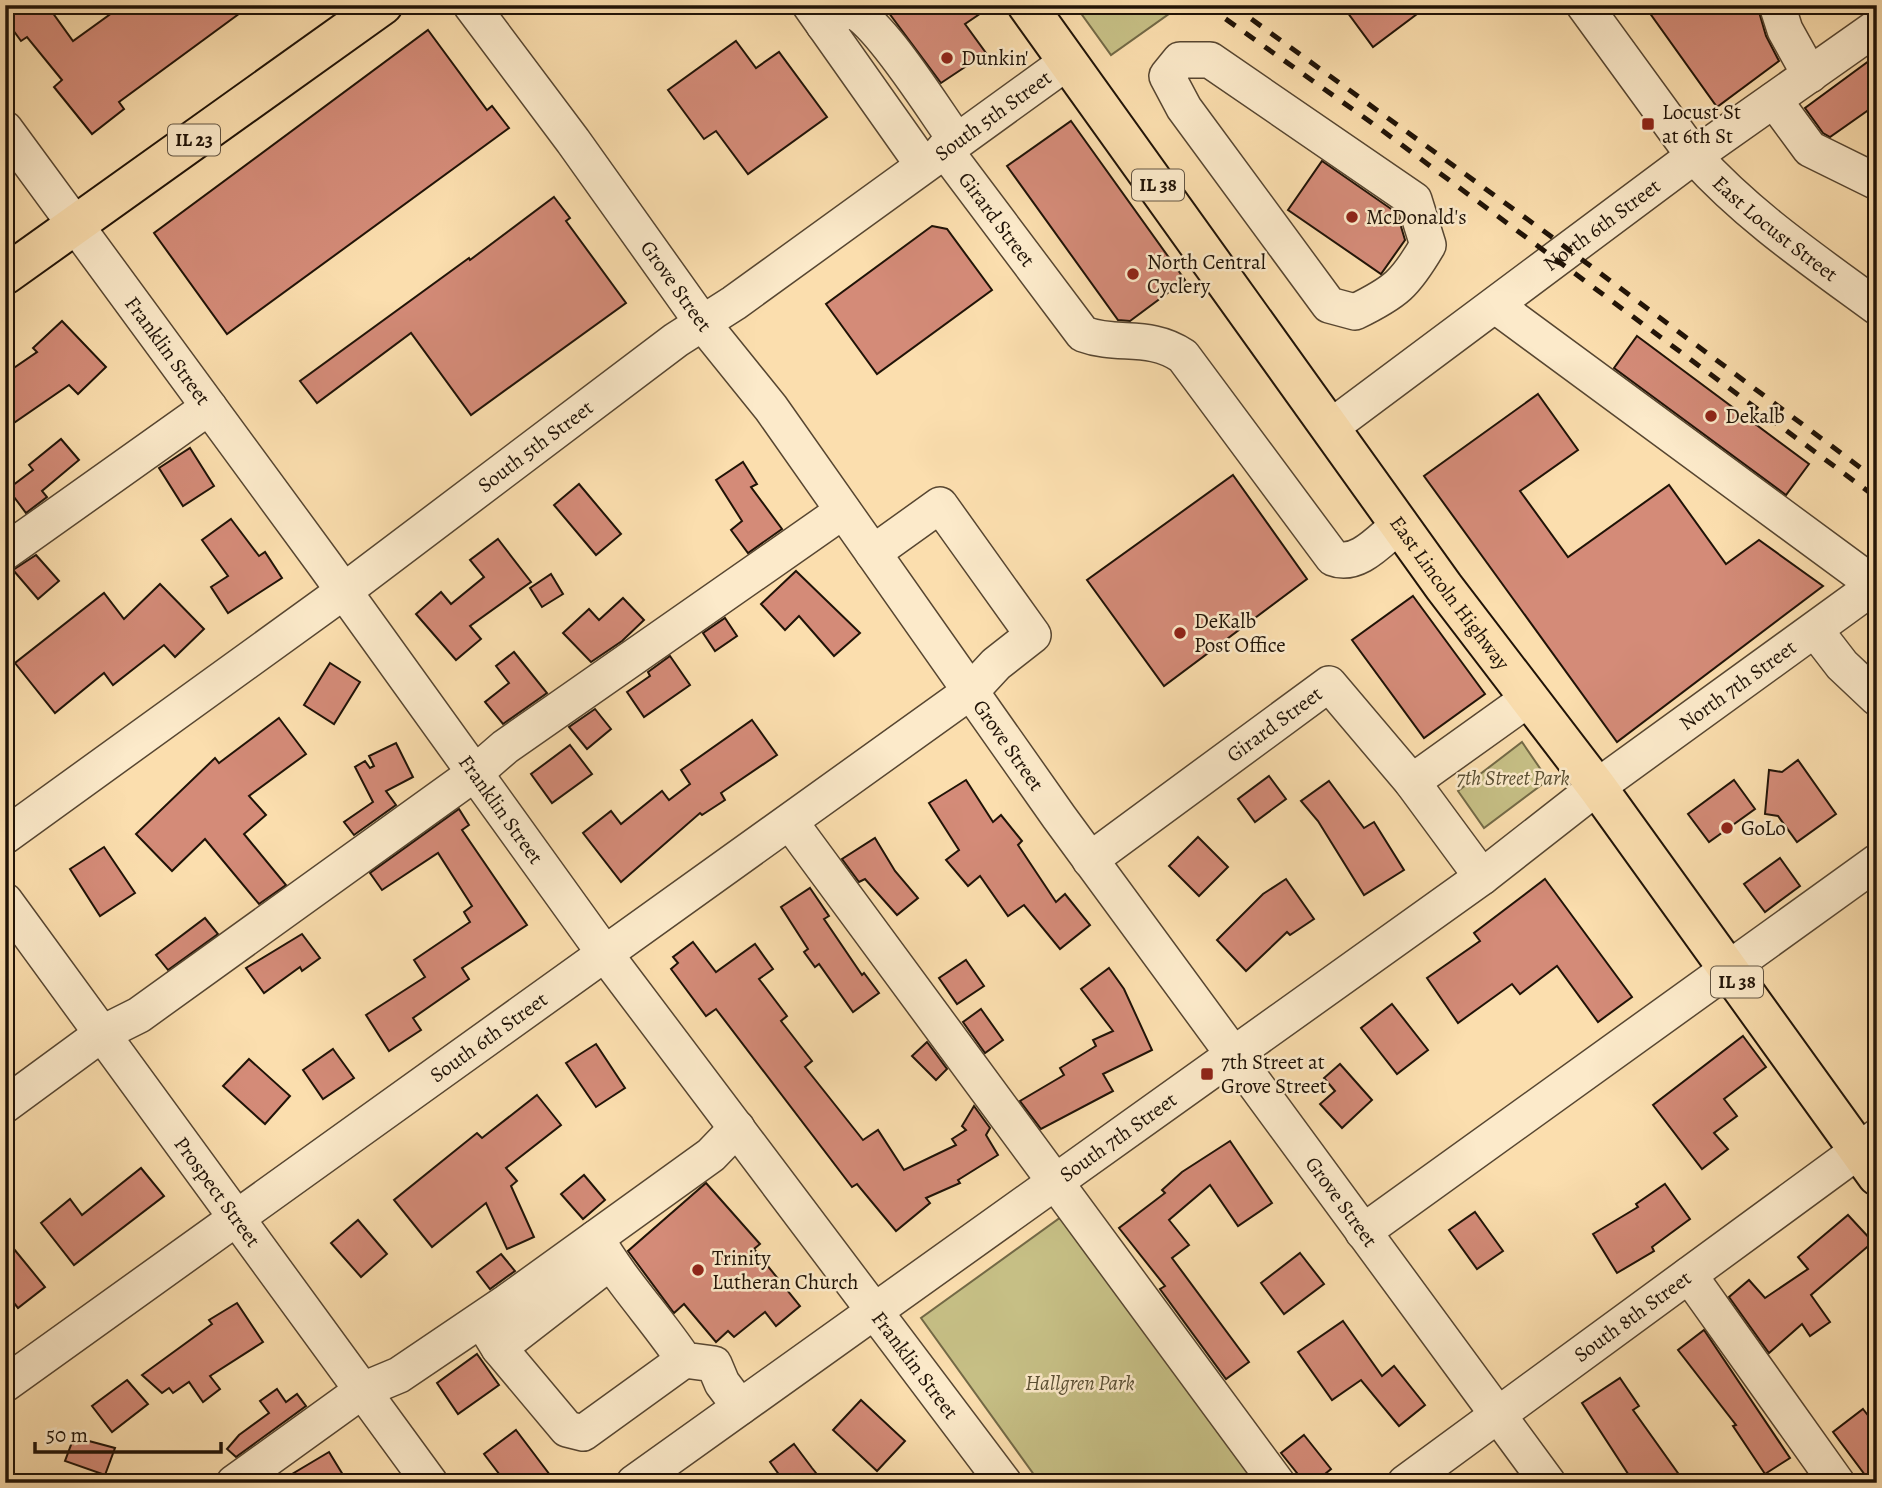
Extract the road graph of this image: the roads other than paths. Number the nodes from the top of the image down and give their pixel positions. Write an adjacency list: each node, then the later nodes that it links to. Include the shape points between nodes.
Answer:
1 (383, 5): 15 (main road, IL 23)
2 (471, 5): 20 (street, Grove Street)
3 (1027, 5): 8 (main road, East Lincoln Highway / IL 38)
4 (1584, 5): 13 (street, East Locust Street)
5 (1777, 5): 9 (street, via 1785,30)
6 (817, 15): 12 (street, Girard Street)
7 (1877, 27): 9 (street, North 6th Street)
8 (1067, 61): 12 (street, South 5th Street); 22 (main road, East Lincoln Highway / IL 38)
9 (1811, 75): 10 (street, North 6th Street)
10 (1774, 100): 13 (street, North 6th Street); 14 (street, via 1811,149)
11 (5, 130): 15 (street, Franklin Street)
12 (941, 152): 20 (street, South 5th Street); 24 (street, Girard Street, via 1083,334 1096,339 1149,341 1183,356 1333,558 1343,562 1359,557)
13 (1694, 156): 18 (street, North 6th Street); 19 (street, East Locust Street, via 1745,209)
14 (1877, 183)
15 (76, 227): 16 (main road, IL 23); 21 (street, Franklin Street)
16 (5, 275)
17 (1311, 285): 17 (street, via 1329,305 1355,312 1390,294 1411,276 1428,245 1414,201 1210,60 1180,60 1167,76 1184,108)
18 (1496, 306): 22 (street, North 6th Street); 27 (street)
19 (1877, 307)
20 (704, 325): 23 (street, Grove Street, via 771,408); 28 (street, South 5th Street, via 676,340)
21 (209, 407): 25 (street); 28 (street, Franklin Street)
22 (1331, 427): 24 (main road, East Lincoln Highway / IL 38)
23 (843, 511): 26 (street, Grove Street); 33 (street, via 505,747)
24 (1400, 524): 32 (main road, East Lincoln Highway / IL 38)
25 (5, 552)
26 (873, 553): 30 (street, Grove Street); 30 (street, South 6th Street, via 940,505 1033,635)
27 (1876, 585): 29 (street, North 7th Street)
28 (344, 591): 33 (street, Franklin Street); 37 (street, South 5th Street)
29 (1815, 629): 31 (street, via 1842,665); 35 (street, North 7th Street)
30 (971, 691): 36 (street, South 6th Street); 38 (street, Grove Street)
31 (1877, 698)
32 (1528, 699): 34 (street); 35 (main road, East Lincoln Highway / IL 38)
33 (475, 773): 42 (street, Franklin Street); 44 (street, via 139,1015)
34 (1412, 782): 38 (street, Girard Street, via 1329,684); 40 (street, Girard Street)
35 (1597, 787): 40 (street, South 7th Street); 43 (main road, East Lincoln Highway / IL 38)
36 (790, 821): 42 (street, South 6th Street); 49 (street)
37 (5, 836)
38 (1090, 860): 45 (street, Grove Street)
39 (1877, 862): 43 (street)
40 (1482, 877): 45 (street, South 7th Street)
41 (5, 901): 44 (street, Prospect Street)
42 (605, 954): 47 (street, Franklin Street); 50 (street, South 6th Street)
43 (1728, 970): 48 (main road, East Lincoln Highway / IL 38); 51 (street)
44 (103, 1033): 46 (street); 50 (street, Prospect Street)
45 (1232, 1054): 49 (street, South 7th Street); 51 (street, Grove Street)
46 (5, 1105)
47 (737, 1128): 52 (street); 54 (street, Franklin Street)
48 (1871, 1154): 53 (street, South 8th Street)
49 (1054, 1181): 54 (street, South 7th Street); 66 (street)
50 (238, 1217): 58 (street, South 6th Street); 59 (street, Prospect Street)
51 (1363, 1232): 61 (street, Grove Street)
52 (603, 1250): 55 (street); 56 (street); 57 (street)
53 (1689, 1275): 61 (street, South 8th Street); 69 (street)
54 (876, 1311): 60 (street, South 7th Street); 65 (street, Franklin Street)
55 (481, 1317): 56 (street); 59 (street, via 399,1375)
56 (499, 1348): 57 (street, via 567,1429 583,1433)
57 (684, 1360): 60 (street, via 715,1364)
58 (5, 1384)
59 (363, 1390): 62 (street); 63 (street, Prospect Street)
60 (740, 1407): 64 (street, South 7th Street)
61 (1497, 1416): 67 (street, South 8th Street); 68 (street, Grove Street)
62 (234, 1483)
63 (430, 1483)
64 (634, 1483)
65 (1004, 1483)
66 (1277, 1483)
67 (1405, 1483)
68 (1548, 1483)
69 (1837, 1483)

